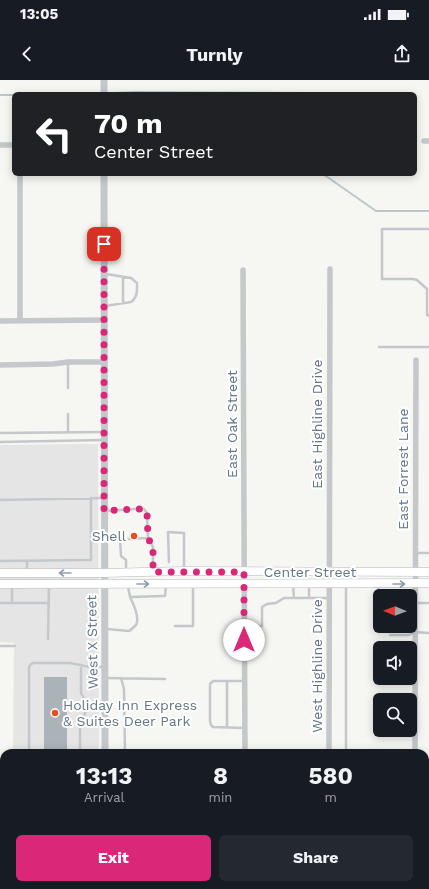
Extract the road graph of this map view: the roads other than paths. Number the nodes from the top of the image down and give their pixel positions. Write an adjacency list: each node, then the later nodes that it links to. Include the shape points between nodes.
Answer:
1 (104, 80): 2 (street)
2 (104, 92)
3 (0, 145): 4 (street)
4 (12, 145)
5 (20, 176): 16 (street)
6 (104, 176): 10 (street, West X Street)
7 (429, 229): 14 (lane, via 382,229 382,279 416,280 427,289)
8 (330, 269): 51 (street, East Highline Drive)
9 (243, 270): 50 (street, East Oak Street)
10 (104, 274): 11 (lane); 13 (street, West X Street)
11 (123, 277): 12 (lane); 12 (lane, via 131,278 137,283 135,300)
12 (123, 303): 13 (lane)
13 (104, 306): 17 (street, West X Street)
14 (429, 316)
15 (0, 320): 16 (street)
16 (20, 320): 17 (street)
17 (104, 320): 22 (street, West X Street)
18 (379, 347): 19 (lane)
19 (429, 347)
20 (416, 360): 38 (street, East Forrest Lane)
21 (68, 362): 22 (street); 23 (street); 24 (lane)
22 (104, 362): 26 (street, West X Street)
23 (0, 365)
24 (68, 388)
25 (68, 414): 28 (lane)
26 (104, 432): 28 (lane); 29 (street, West X Street)
27 (0, 433): 28 (lane)
28 (68, 433)
29 (104, 440): 30 (lane); 32 (street, West X Street)
30 (0, 442)
31 (91, 498): 32 (lane); 33 (lane); 41 (lane, via 91,560)
32 (104, 498): 34 (street, West X Street)
33 (0, 500)
34 (104, 511): 35 (lane, via 144,509 147,513); 36 (street, West X Street)
35 (148, 538): 37 (lane); 45 (lane, via 153,547)
36 (104, 539): 37 (lane); 49 (street, West X Street)
37 (120, 540): 44 (lane, via 121,556 126,560)
38 (415, 553): 39 (lane); 52 (street, East Forrest Lane)
39 (429, 553)
40 (0, 561): 41 (lane)
41 (27, 561): 48 (lane)
42 (169, 562): 43 (lane, via 168,532 184,533)
43 (184, 571): 45 (main road, Center Street); 50 (main road, Center Street)
44 (126, 572): 45 (main road, Center Street); 49 (main road, Center Street)
45 (153, 572)
46 (429, 572): 52 (main road, Center Street)
47 (0, 573): 48 (main road, Center Street)
48 (27, 573): 49 (main road, Center Street, one-way to 48)
49 (104, 578): 56 (main road, Center Street); 57 (main road, Center Street); 77 (street, West X Street)
50 (244, 578): 51 (main road, Center Street); 59 (main road, Center Street); 60 (main road, Center Street); 76 (street, East Oak Street)
51 (329, 578): 52 (main road, Center Street); 61 (main road, Center Street); 62 (main road, Center Street); 69 (street, West Highline Drive)
52 (415, 578): 53 (main road, Center Street); 63 (main road, Center Street, one-way to 52); 65 (street, East Forrest Lane)
53 (429, 583)
54 (0, 584): 55 (main road, Center Street)
55 (12, 584): 56 (main road, Center Street); 71 (lane)
56 (49, 584): 74 (lane)
57 (128, 584): 58 (main road, Center Street, one-way to 58); 66 (lane)
58 (166, 584): 59 (main road, Center Street); 66 (lane, via 165,596)
59 (193, 584): 75 (lane, via 193,626)
60 (293, 584): 61 (main road, Center Street); 67 (lane)
61 (309, 584): 68 (lane)
62 (346, 584): 63 (main road, Center Street); 101 (lane)
63 (378, 584): 64 (lane)
64 (378, 589)
65 (414, 589)
66 (130, 597): 77 (lane, via 135,608 136,625 128,632)
67 (294, 598): 68 (lane); 76 (lane, via 284,598 262,607 262,626)
68 (309, 598): 69 (lane)
69 (329, 598): 100 (street, West Highline Drive)
70 (0, 603): 71 (lane)
71 (12, 603): 74 (lane)
72 (417, 603): 73 (lane)
73 (429, 603)
74 (48, 604): 83 (lane)
75 (175, 626)
76 (244, 626): 92 (street, East Oak Street)
77 (105, 629): 87 (street, West X Street)
78 (417, 632): 81 (lane)
79 (413, 633): 82 (lane)
80 (415, 633): 102 (street, East Forrest Lane)
81 (429, 633)
82 (390, 635)
83 (48, 640)
84 (0, 646): 85 (lane)
85 (15, 646)
86 (81, 665): 87 (lane); 95 (lane, via 30,665); 96 (lane, via 81,693 86,702 85,714 80,719)
87 (105, 667): 88 (street, West X Street)
88 (105, 678): 89 (lane); 97 (street, West X Street)
89 (121, 678): 90 (lane); 98 (lane, via 124,689)
90 (165, 679)
91 (227, 681): 92 (lane); 93 (lane); 93 (lane, via 213,681 210,684 210,723 213,727)
92 (244, 681): 94 (street, East Oak Street)
93 (227, 728): 94 (lane)
94 (244, 728): 99 (street, East Oak Street)
95 (29, 749)
96 (80, 749)
97 (105, 749)
98 (125, 749)
99 (245, 749)
100 (329, 749)
101 (346, 749)
102 (415, 749)

